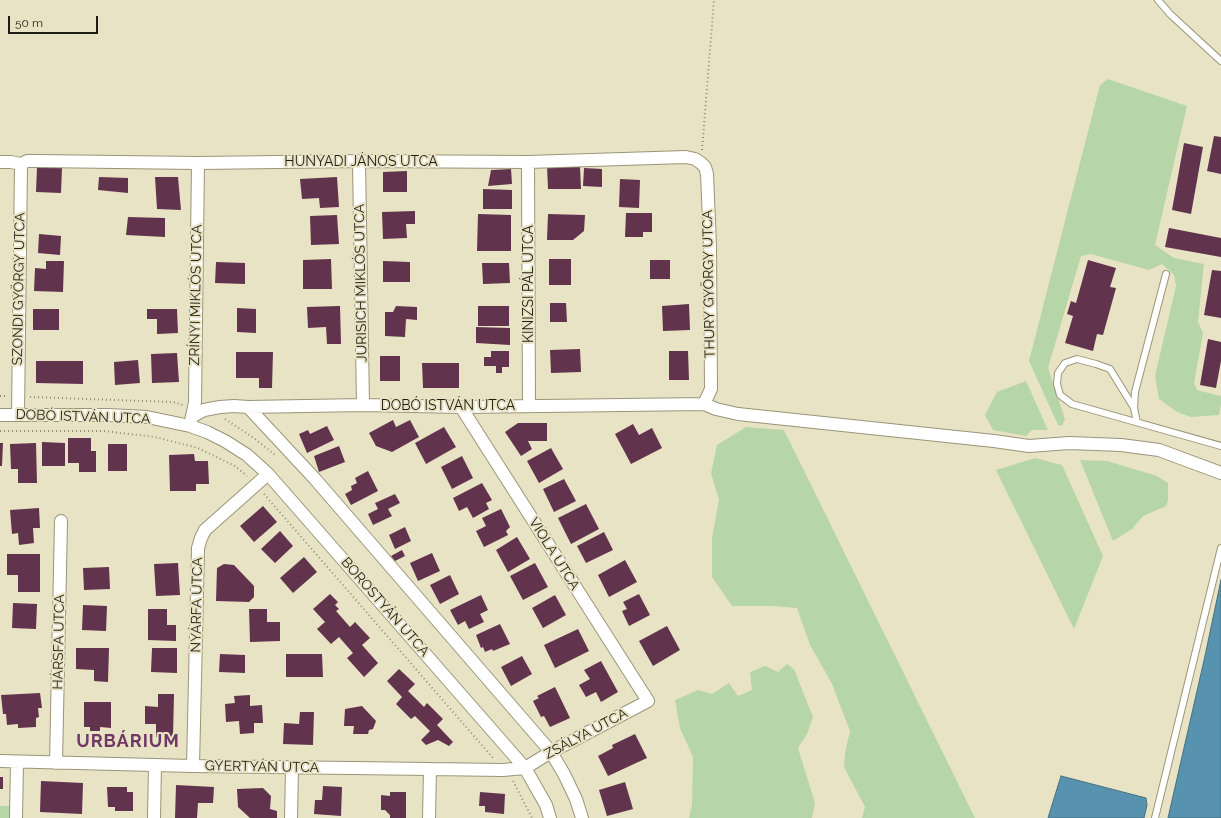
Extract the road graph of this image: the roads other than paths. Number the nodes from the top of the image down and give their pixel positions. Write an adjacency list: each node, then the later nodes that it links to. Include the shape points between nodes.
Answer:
1 (1158, 0): 2 (lane)
2 (1221, 61)
3 (359, 161): 5 (street, HUNYADI JÁNOS UTCA); 6 (street, HUNYADI JÁNOS UTCA); 11 (street, JURISICH MIKLÓS UTCA)
4 (0, 162): 8 (street, HUNYADI JÁNOS UTCA)
5 (528, 162): 7 (street, HUNYADI JÁNOS UTCA, via 686,157); 12 (street, KINIZSI PÁL UTCA)
6 (198, 163): 8 (street, HUNYADI JÁNOS UTCA, via 27,161); 18 (street, ZRÍNYI MIKLÓS UTCA, via 195,402)
7 (701, 163): 10 (street, THURY GYÖRGY UTCA, via 707,174 710,246 711,389)
8 (21, 164): 17 (street, SZONDI GYÖRGY UTCA)
9 (1166, 274): 15 (lane, via 1135,392)
10 (704, 404): 12 (street, DOBÓ ISTVÁN UTCA); 21 (street, DOBÓ ISTVÁN UTCA, via 738,414 1029,446 1069,442 1159,450)
11 (363, 405): 13 (street, DOBÓ ISTVÁN UTCA); 14 (street, DOBÓ ISTVÁN UTCA)
12 (529, 406): 14 (street, DOBÓ ISTVÁN UTCA)
13 (248, 407): 18 (street, DOBÓ ISTVÁN UTCA, via 204,410); 26 (street, via 315,479)
14 (461, 407): 25 (street, VIOLA UTCA)
15 (1134, 408): 19 (lane); 19 (lane, via 1110,369 1077,359 1065,363 1058,373 1060,395 1072,404)
16 (0, 415): 17 (street, DOBÓ ISTVÁN UTCA)
17 (18, 415): 18 (street, DOBÓ ISTVÁN UTCA, via 108,415)
18 (191, 421): 22 (street, BOROSTYÁN UTCA, via 247,455)
19 (1137, 422): 20 (lane)
20 (1221, 446)
21 (1221, 473)
22 (268, 474): 31 (street, NYÁRFA UTCA, via 205,530 198,548); 33 (street, BOROSTYÁN UTCA)
23 (61, 521): 29 (street, HÁRSFA UTCA)
24 (1221, 548): 41 (lane)
25 (648, 701): 26 (street, ZSÁLYA UTCA)
26 (551, 752): 33 (street, ZSÁLYA UTCA); 40 (street, via 573,793)
27 (0, 762): 28 (street, GYERTYÁN UTCA)
28 (17, 762): 29 (street, GYERTYÁN UTCA); 35 (street)
29 (56, 763): 30 (street, GYERTYÁN UTCA)
30 (155, 765): 31 (street, GYERTYÁN UTCA); 36 (street)
31 (194, 766): 32 (street, GYERTYÁN UTCA)
32 (292, 767): 34 (street, GYERTYÁN UTCA); 37 (street)
33 (525, 768): 34 (street, GYERTYÁN UTCA); 39 (street, BOROSTYÁN UTCA, via 546,805)
34 (430, 769): 38 (street)
35 (16, 818)
36 (154, 818)
37 (292, 818)
38 (429, 818)
39 (550, 818)
40 (582, 818)
41 (1155, 818)

